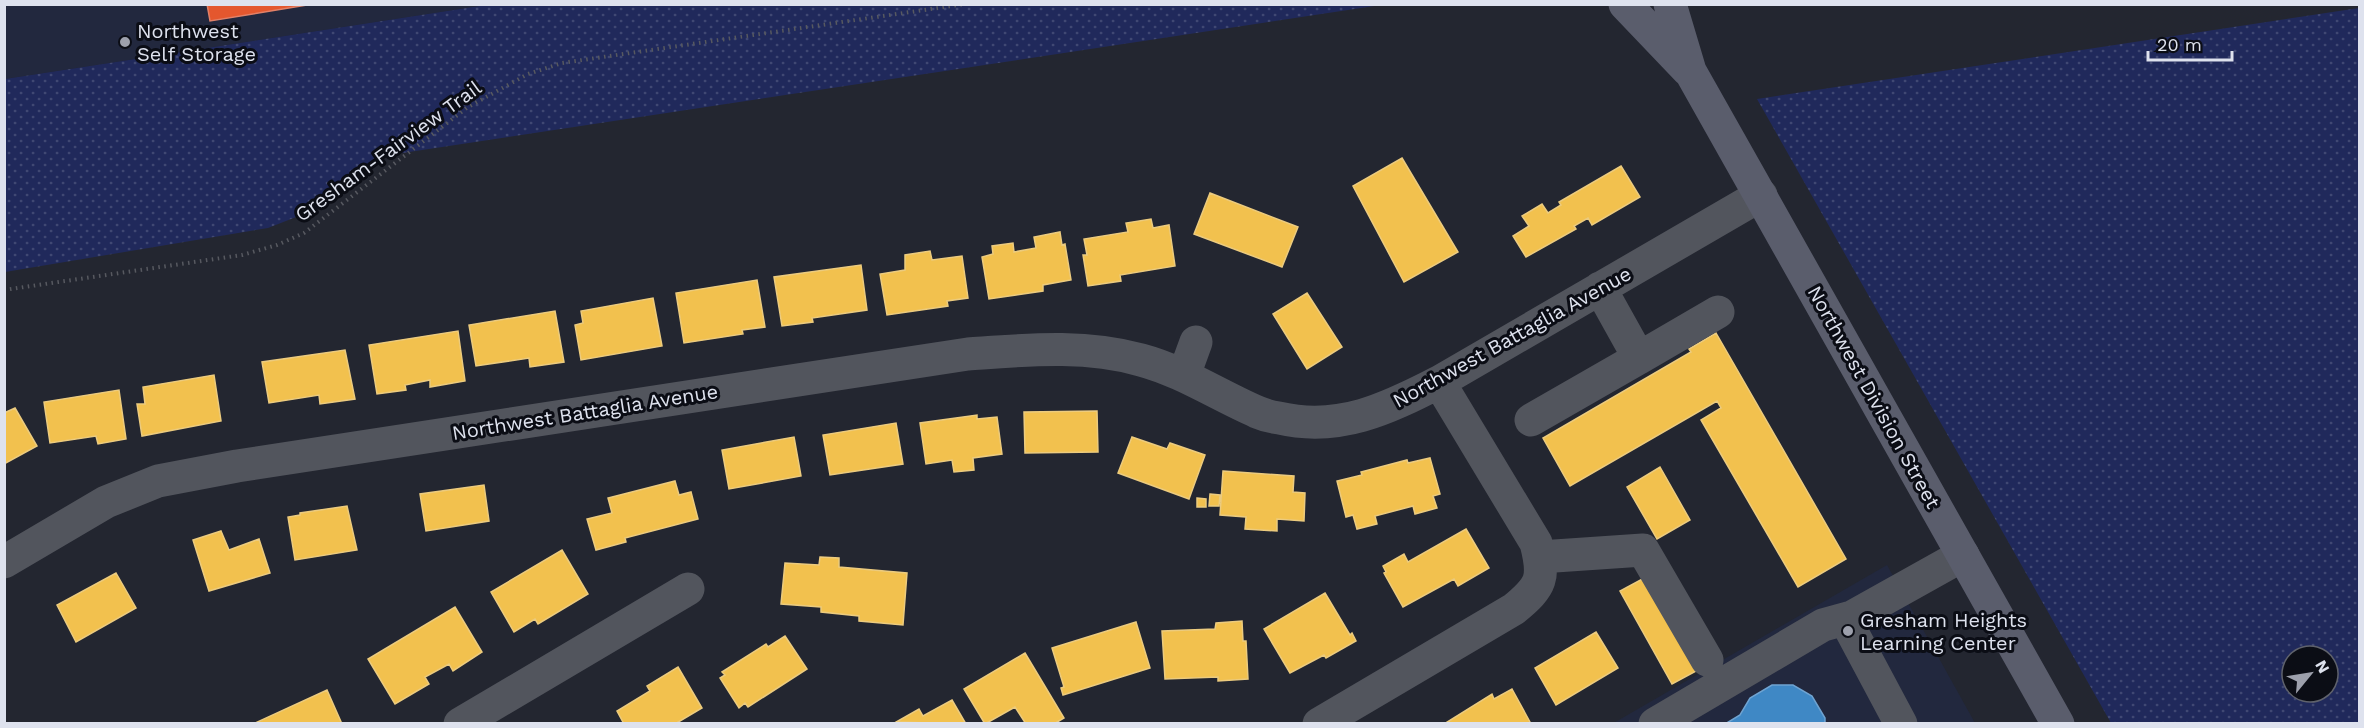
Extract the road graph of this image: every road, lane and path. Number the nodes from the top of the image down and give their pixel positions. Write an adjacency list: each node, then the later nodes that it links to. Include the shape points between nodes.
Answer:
1 (965, 4): 7 (path, Gresham-Fairview Trail, via 562,63 528,74 468,107 304,233 277,245 242,255)
2 (1625, 4): 4 (main road, Northwest Division Street)
3 (1670, 4): 4 (main road, Northwest Division Street)
4 (1690, 72): 5 (main road, Northwest Division Street)
5 (1761, 195): 6 (street, Northwest Battaglia Avenue); 14 (main road, Northwest Division Street)
6 (1600, 288): 10 (street); 12 (street, Northwest Battaglia Avenue)
7 (4, 290)
8 (1718, 312): 10 (street)
9 (1196, 342): 11 (street)
10 (1639, 358): 13 (street)
11 (1184, 375): 12 (street, Northwest Battaglia Avenue, via 1260,414 1301,423 1365,416); 16 (street, Northwest Battaglia Avenue, via 1141,360 1093,351 1040,349 968,354 237,466 158,481 106,502)
12 (1439, 382): 15 (street, via 1536,543)
13 (1531, 420)
14 (1963, 555): 18 (street); 24 (main road, Northwest Division Street)
15 (1540, 557): 19 (street, via 1643,550); 21 (street, via 1538,584 1514,609)
16 (4, 562)
17 (688, 589): 20 (street)
18 (1845, 619): 22 (street, via 1823,625); 23 (street)
19 (1707, 660)
20 (460, 723)
21 (1319, 723)
22 (1655, 723)
23 (1901, 723)
24 (2058, 723)

